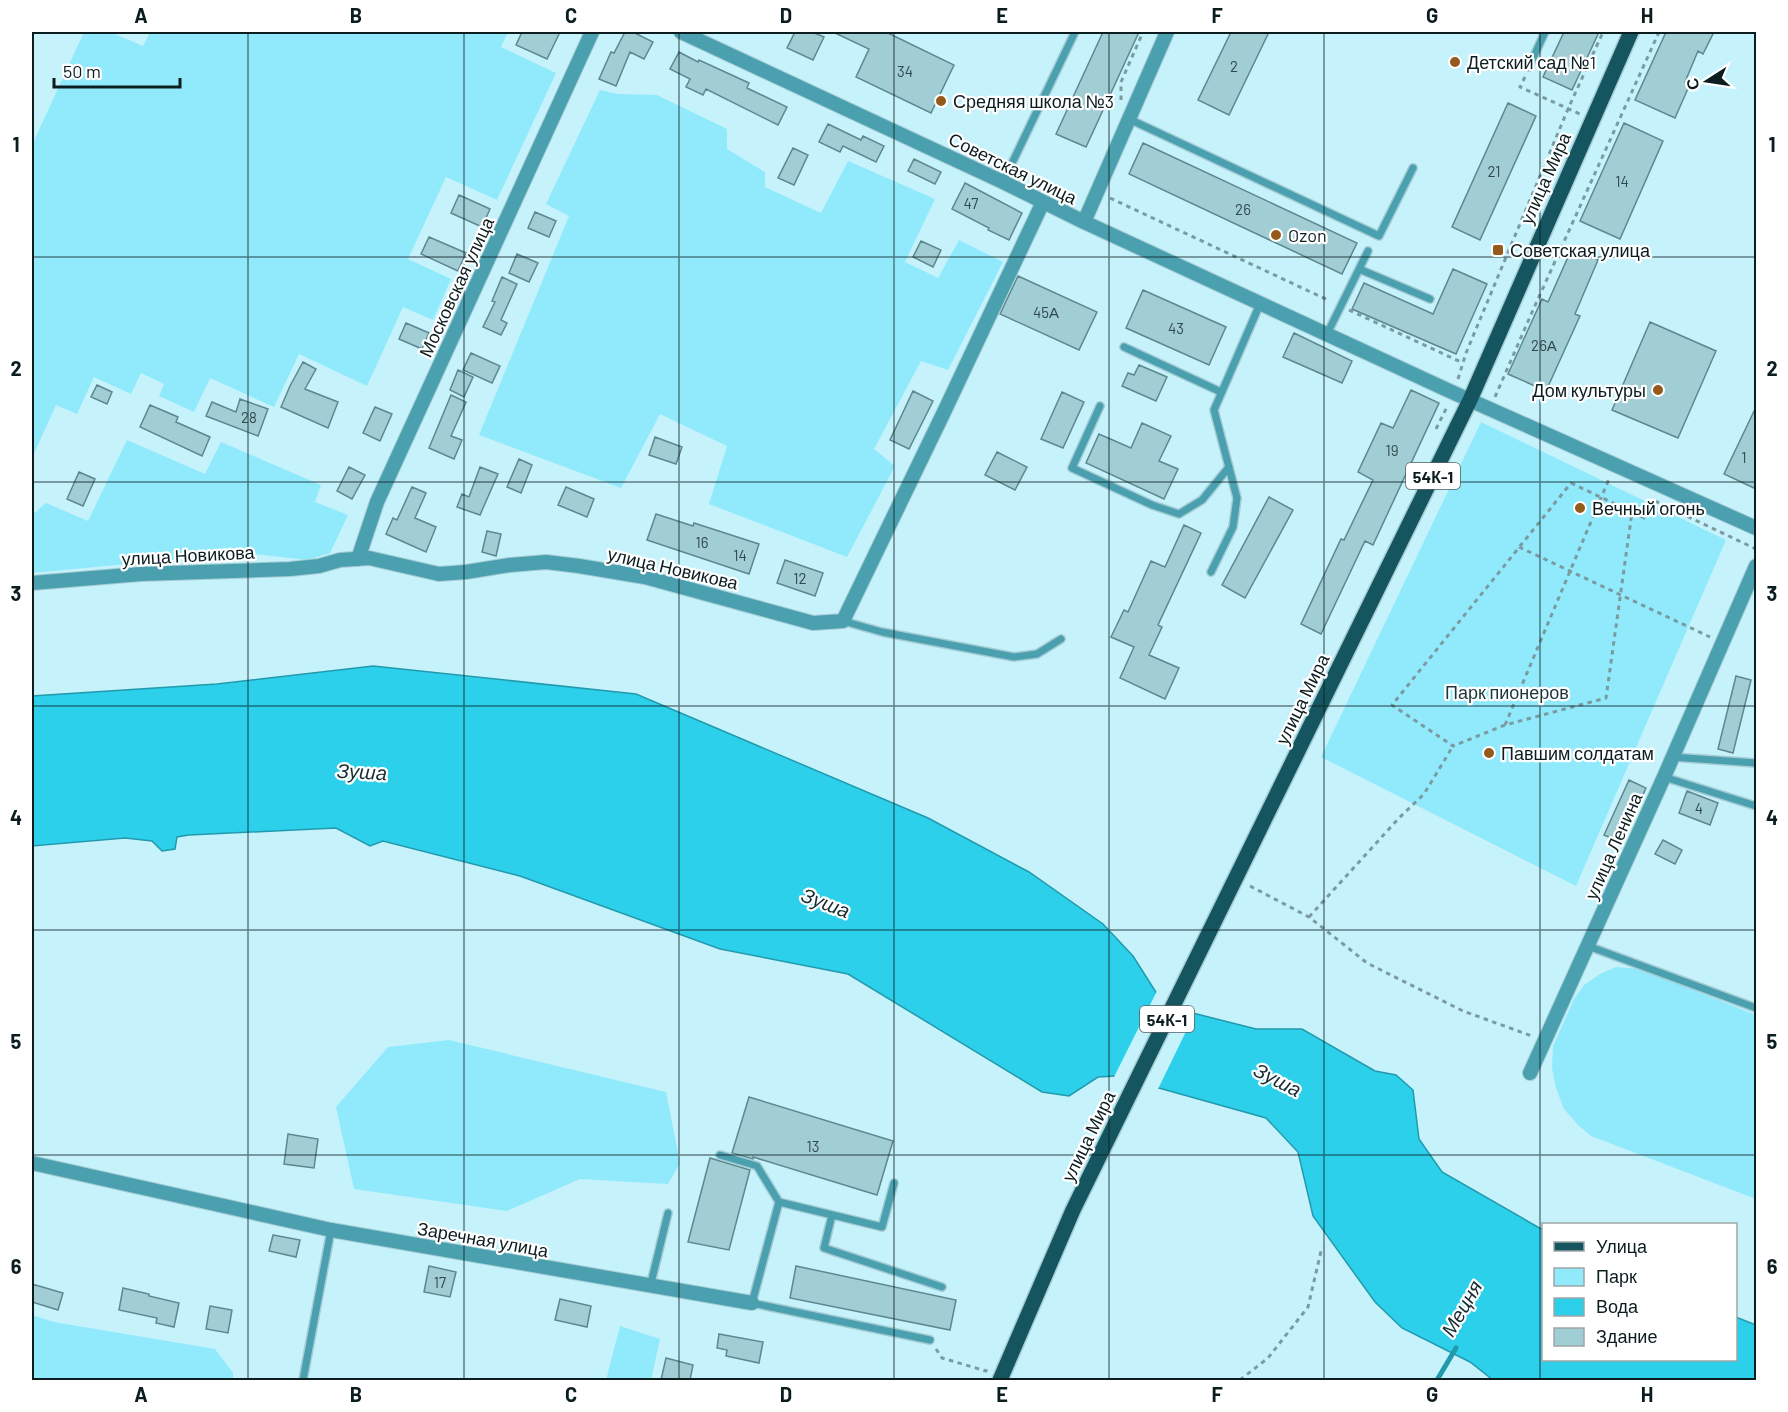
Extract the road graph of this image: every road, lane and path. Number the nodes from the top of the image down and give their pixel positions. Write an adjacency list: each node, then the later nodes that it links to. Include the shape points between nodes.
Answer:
1 (592, 32): 42 (street, Московская улица, via 377,502)
2 (681, 32): 17 (street, Советская улица)
3 (1075, 32): 17 (lane)
4 (1143, 32): 11 (path, via 1121,82)
5 (1167, 32): 13 (street)
6 (1545, 32): 10 (lane)
7 (1603, 32): 12 (path)
8 (1631, 32): 14 (main road, улица Мира / 54К-1)
9 (1659, 32): 15 (path)
10 (1529, 67): 12 (path, via 1520,87)
11 (1120, 105)
12 (1568, 109): 14 (path); 28 (path)
13 (1129, 119): 16 (lane, via 1379,236); 18 (street)
14 (1592, 119): 15 (path); 31 (main road, улица Мира / 54К-1)
15 (1614, 129): 33 (path)
16 (1413, 168)
17 (1003, 182): 19 (street, Советская улица)
18 (1097, 192): 20 (street); 25 (path)
19 (1043, 202): 20 (street, Советская улица); 48 (street)
20 (1084, 222): 24 (street, Советская улица)
21 (1368, 251): 22 (lane)
22 (1359, 269): 23 (lane); 25 (lane)
23 (1430, 299)
24 (1260, 304): 26 (street, Советская улица); 29 (lane)
25 (1341, 306): 26 (lane); 28 (path)
26 (1327, 334): 30 (street, Советская улица)
27 (1124, 346): 29 (lane)
28 (1463, 363): 30 (path)
29 (1221, 392): 35 (lane, via 1214,410)
30 (1454, 393): 31 (street, Советская улица); 34 (path)
31 (1470, 400): 33 (street, Советская улица); 78 (main road, улица Мира / 54К-1, via 1072,1210)
32 (1100, 406): 35 (lane, via 1072,468 1179,514 1202,500)
33 (1490, 409): 39 (street, Советская улица)
34 (1433, 436)
35 (1229, 467): 44 (lane, via 1237,498 1233,527)
36 (1609, 479): 37 (path)
37 (1602, 496): 38 (path); 40 (path, via 1571,483); 45 (path)
38 (1632, 512): 41 (path, via 1644,518 1652,500); 47 (path)
39 (1756, 528)
40 (1519, 547): 45 (path); 52 (path, via 1392,705)
41 (1756, 549)
42 (358, 559): 46 (street, улица Новикова, via 290,569 141,574); 48 (street, улица Новикова, via 439,574 546,562 579,566 645,577 813,623)
43 (1756, 566): 50 (street, улица Ленина)
44 (1211, 572)
45 (1570, 572): 47 (path); 51 (path)
46 (32, 583)
47 (1620, 596): 50 (path); 51 (path, via 1605,698)
48 (843, 621): 49 (lane, via 1014,657 1037,654)
49 (1061, 639)
50 (1722, 643): 53 (street, улица Ленина)
51 (1505, 725): 52 (path)
52 (1453, 746): 58 (path, via 1424,794)
53 (1672, 757): 54 (lane); 55 (street, улица Ленина)
54 (1756, 763)
55 (1664, 777): 56 (lane); 59 (street, улица Ленина)
56 (1756, 806)
57 (1250, 886): 58 (path)
58 (1309, 917): 61 (path, via 1367,963 1463,1011)
59 (1588, 946): 60 (lane); 61 (street, улица Ленина)
60 (1756, 1008)
61 (1545, 1041): 62 (street, улица Ленина)
62 (1530, 1073)
63 (720, 1155): 66 (lane, via 757,1166)
64 (32, 1163): 69 (street, Заречная улица)
65 (894, 1183): 68 (lane, via 882,1227)
66 (779, 1202): 68 (lane); 73 (lane)
67 (668, 1213): 71 (lane)
68 (832, 1215): 72 (lane, via 824,1248)
69 (331, 1230): 71 (street, Заречная улица); 77 (lane)
70 (1322, 1248): 79 (path, via 1308,1307 1268,1358)
71 (650, 1287): 73 (street, Заречная улица)
72 (942, 1287)
73 (752, 1303): 74 (lane, Заречная улица)
74 (930, 1340)
75 (942, 1358): 76 (path)
76 (977, 1368)
77 (303, 1380)
78 (1000, 1380)
79 (1240, 1380)

